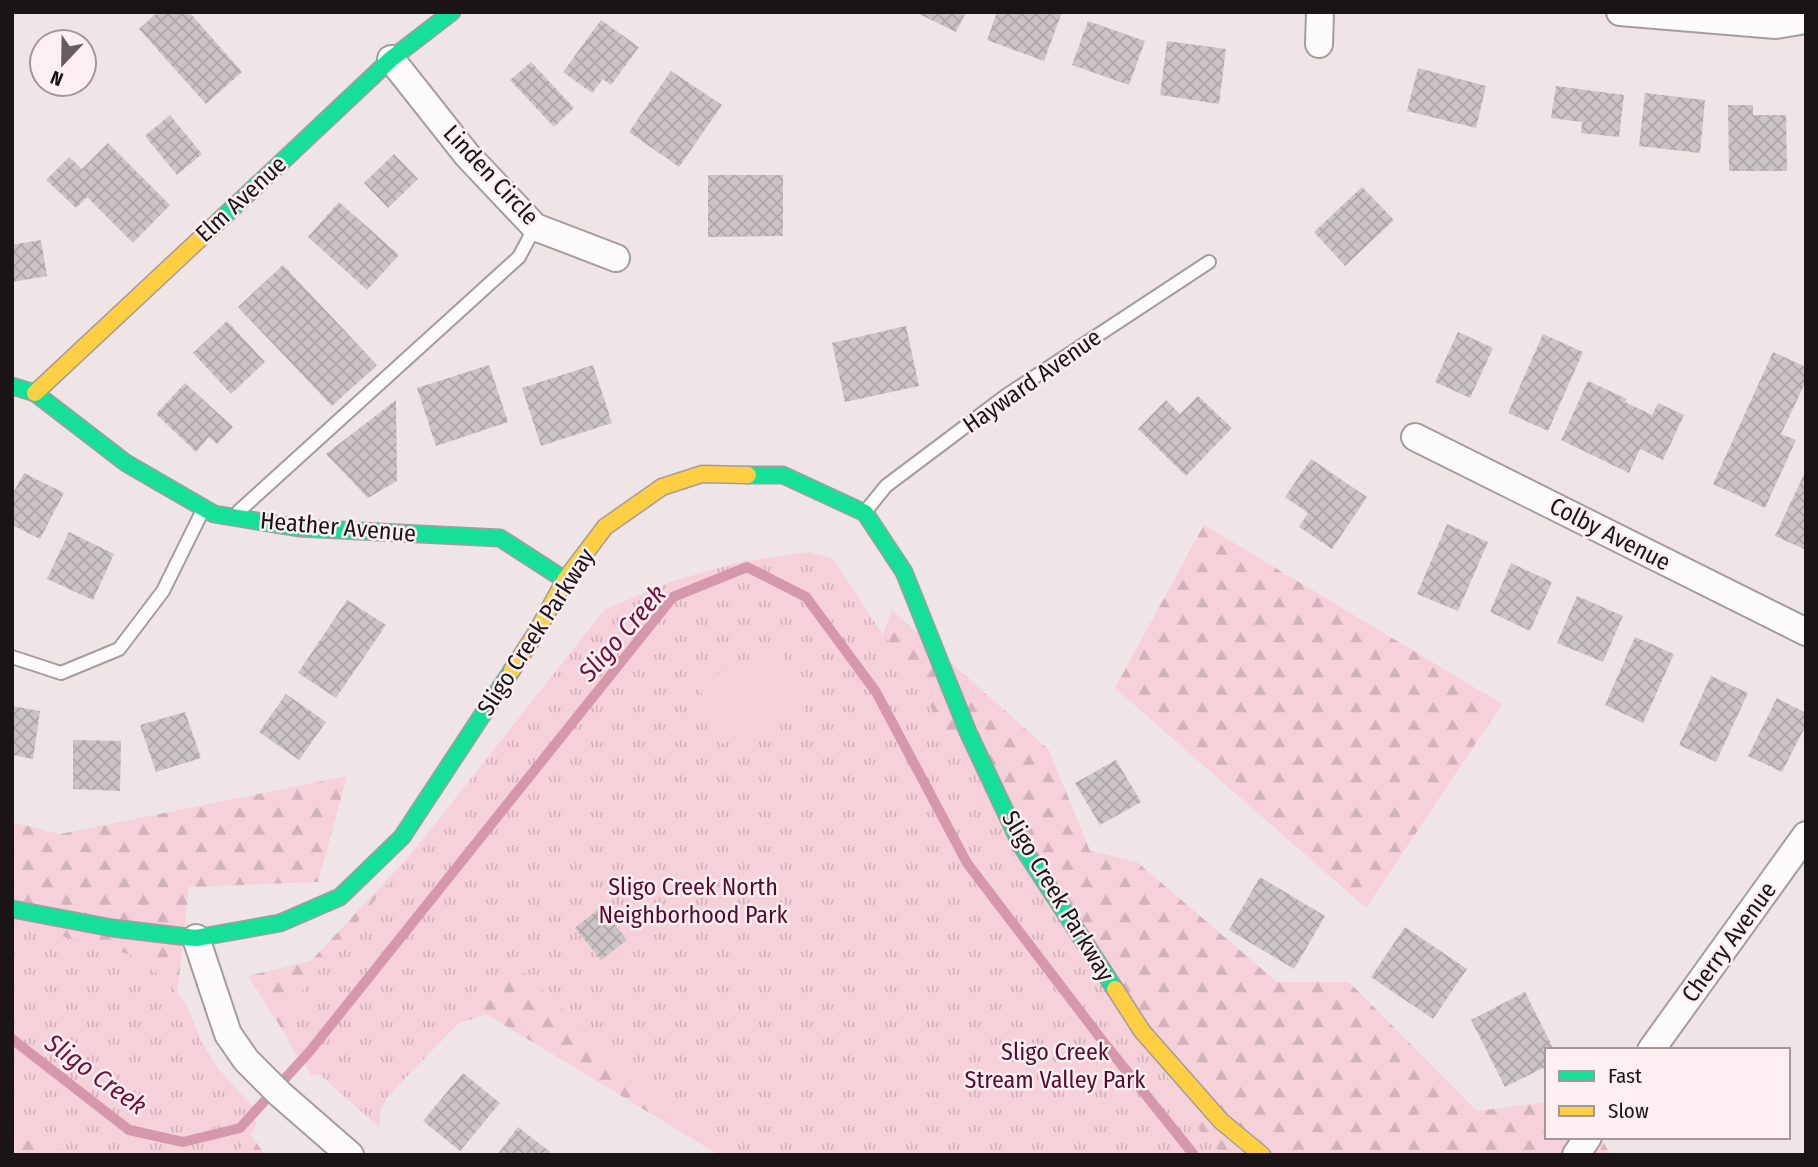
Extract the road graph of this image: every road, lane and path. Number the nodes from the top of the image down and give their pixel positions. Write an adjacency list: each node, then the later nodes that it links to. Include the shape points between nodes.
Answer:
1 (452, 12): 6 (street, Elm Avenue)
2 (1320, 12): 5 (street)
3 (1620, 12): 4 (street, via 1776,25)
4 (1806, 20)
5 (1319, 44)
6 (390, 59): 7 (street, Linden Circle, via 467,155); 11 (street, Elm Avenue)
7 (535, 226): 8 (street, Linden Circle); 15 (lane, via 520,257)
8 (616, 257)
9 (1209, 262): 14 (lane, Hayward Avenue, via 1007,396 886,486)
10 (12, 386): 11 (street, Heather Avenue)
11 (35, 393): 13 (street, Heather Avenue, via 126,463)
12 (1415, 437): 17 (street, Colby Avenue)
13 (204, 508): 15 (street, Heather Avenue); 18 (lane, via 163,591 120,649 61,673)
14 (865, 513): 16 (street, Sligo Creek Parkway, via 783,475 702,474 662,487 606,527); 25 (street, Sligo Creek Parkway, via 904,572 968,732 1021,845 1142,1031 1221,1121)
15 (233, 517): 16 (street, Heather Avenue, via 299,528 500,538)
16 (565, 580): 21 (street, Sligo Creek Parkway, via 536,633 402,837 340,897 280,923)
17 (1806, 632)
18 (12, 657)
19 (1806, 835): 22 (street, Cherry Avenue)
20 (12, 909): 21 (street, Sligo Creek Parkway)
21 (196, 938): 24 (street, via 228,1034 246,1060)
22 (1652, 1048)
23 (1587, 1139): 26 (street)
24 (344, 1153)
25 (1262, 1155)
26 (1576, 1155)

